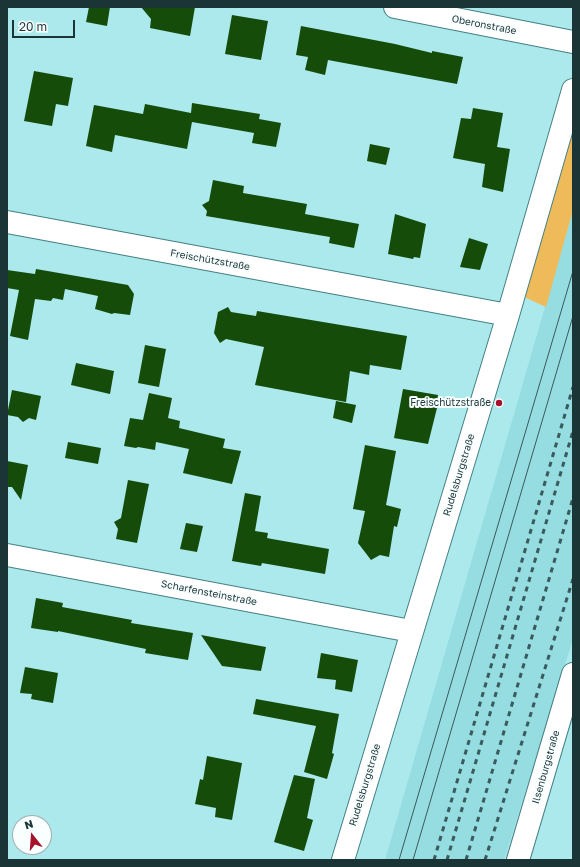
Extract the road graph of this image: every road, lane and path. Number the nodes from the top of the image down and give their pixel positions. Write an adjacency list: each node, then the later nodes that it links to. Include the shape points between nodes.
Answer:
1 (394, 7): 2 (street, Oberonstraße)
2 (573, 42)
3 (573, 90): 5 (street, Rudelsburgstraße)
4 (7, 222): 5 (street, Freischützstraße)
5 (508, 315): 7 (street, Rudelsburgstraße)
6 (7, 555): 7 (street, Scharfensteinstraße)
7 (411, 631): 9 (street, Rudelsburgstraße)
8 (573, 674): 10 (street, Ilsenburgstraße)
9 (342, 860)
10 (518, 860)

